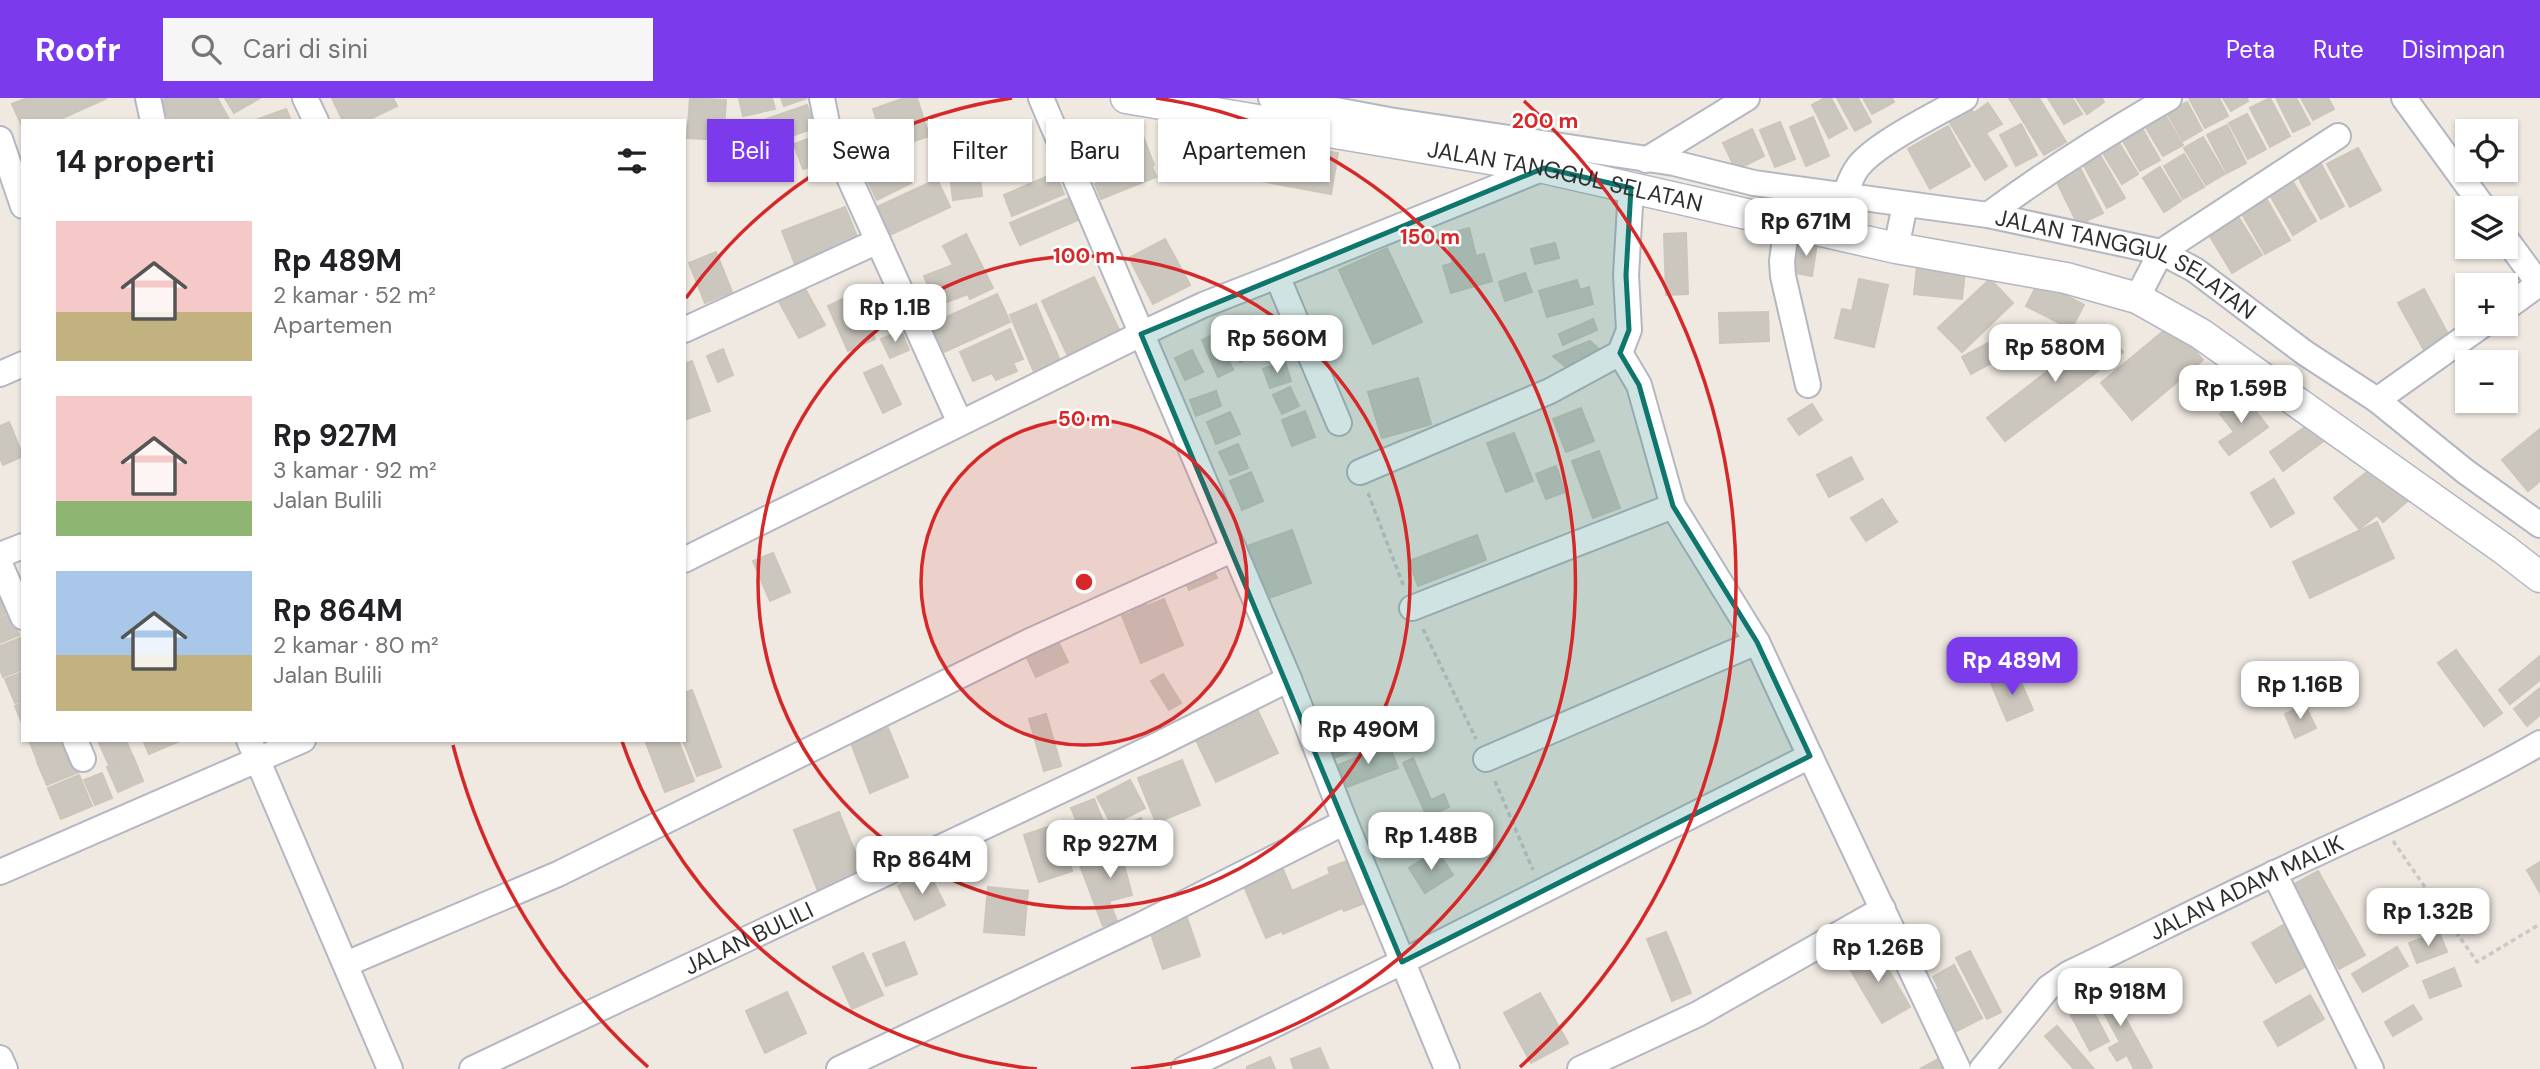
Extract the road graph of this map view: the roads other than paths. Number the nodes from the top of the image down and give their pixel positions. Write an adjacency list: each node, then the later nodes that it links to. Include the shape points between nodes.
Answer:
1 (148, 98): 12 (street)
2 (305, 98): 13 (street)
3 (822, 98): 25 (street, via 829,133)
4 (1041, 98): 34 (street)
5 (1126, 98): 11 (street, JALAN TANGGUL SELATAN)
6 (1272, 98): 16 (street, JALAN TANGGUL SELATAN)
7 (1747, 98): 16 (street)
8 (1965, 98): 20 (street, via 1876,150 1858,165)
9 (2169, 98): 23 (street, via 2041,175)
10 (2404, 98): 19 (street)
11 (1195, 104): 17 (street, JALAN TANGGUL SELATAN)
12 (153, 119)
13 (315, 119)
14 (2338, 136): 27 (street)
15 (0, 139): 21 (street)
16 (1646, 160): 20 (street, JALAN TANGGUL SELATAN)
17 (1544, 167): 18 (street, JALAN TANGGUL SELATAN); 29 (street)
18 (1631, 188): 24 (street, JALAN TANGGUL SELATAN); 36 (street, via 1626,275 1629,330)
19 (2475, 196)
20 (1844, 197): 22 (street, JALAN TANGGUL SELATAN)
21 (21, 200)
22 (1905, 205): 23 (street, JALAN TANGGUL SELATAN); 26 (street)
23 (1988, 215): 27 (street, JALAN TANGGUL SELATAN)
24 (1787, 223): 26 (street, JALAN TANGGUL SELATAN); 39 (street, via 1783,276)
25 (878, 241): 33 (street); 42 (street)
26 (1896, 248): 31 (street, JALAN TANGGUL SELATAN, via 2038,272)
27 (2161, 252): 31 (street); 40 (street, JALAN TANGGUL SELATAN, via 2195,270 2305,353)
28 (2518, 255): 30 (street)
29 (1277, 276): 34 (street); 41 (street)
30 (2539, 283): 32 (street)
31 (2137, 298): 51 (street, JALAN TANGGUL SELATAN, via 2202,334)
32 (2518, 299)
33 (686, 329)
34 (1140, 334): 42 (street); 47 (street)
35 (2467, 336): 40 (street)
36 (1620, 354): 43 (street, via 1550,391); 44 (street, via 1639,385)
37 (21, 365): 38 (street)
38 (0, 374)
39 (1808, 386)
40 (2377, 400): 45 (street, JALAN TANGGUL SELATAN)
41 (1339, 423)
42 (960, 424): 49 (street)
43 (1360, 472)
44 (1673, 506): 52 (street); 54 (street)
45 (2540, 525)
46 (21, 547): 48 (street)
47 (1234, 549): 55 (street); 66 (street, via 1042,635 558,874)
48 (0, 555)
49 (686, 558)
50 (0, 564): 53 (street)
51 (2540, 578)
52 (1412, 608)
53 (21, 612)
54 (1757, 642): 59 (street); 60 (street)
55 (1289, 678): 61 (street); 70 (street, JALAN BULILI)
56 (294, 742): 58 (street)
57 (2540, 743): 63 (street, JALAN ADAM MALIK, via 2382,825)
58 (254, 751): 62 (street); 66 (street)
59 (1810, 756): 64 (street); 65 (street)
60 (1486, 760)
61 (1345, 822): 65 (street); 71 (street)
62 (0, 872)
63 (2274, 873): 76 (street, JALAN ADAM MALIK, via 2068,974 2048,988); 77 (street)
64 (1883, 909): 74 (street, via 1698,1014); 75 (street)
65 (1402, 962): 72 (street); 73 (street)
66 (346, 964): 69 (street)
67 (0, 1058): 68 (street)
68 (5, 1069)
69 (390, 1069)
70 (472, 1069)
71 (839, 1069)
72 (1184, 1069)
73 (1447, 1069)
74 (1580, 1069)
75 (1958, 1069)
76 (1982, 1069)
77 (2371, 1069)

